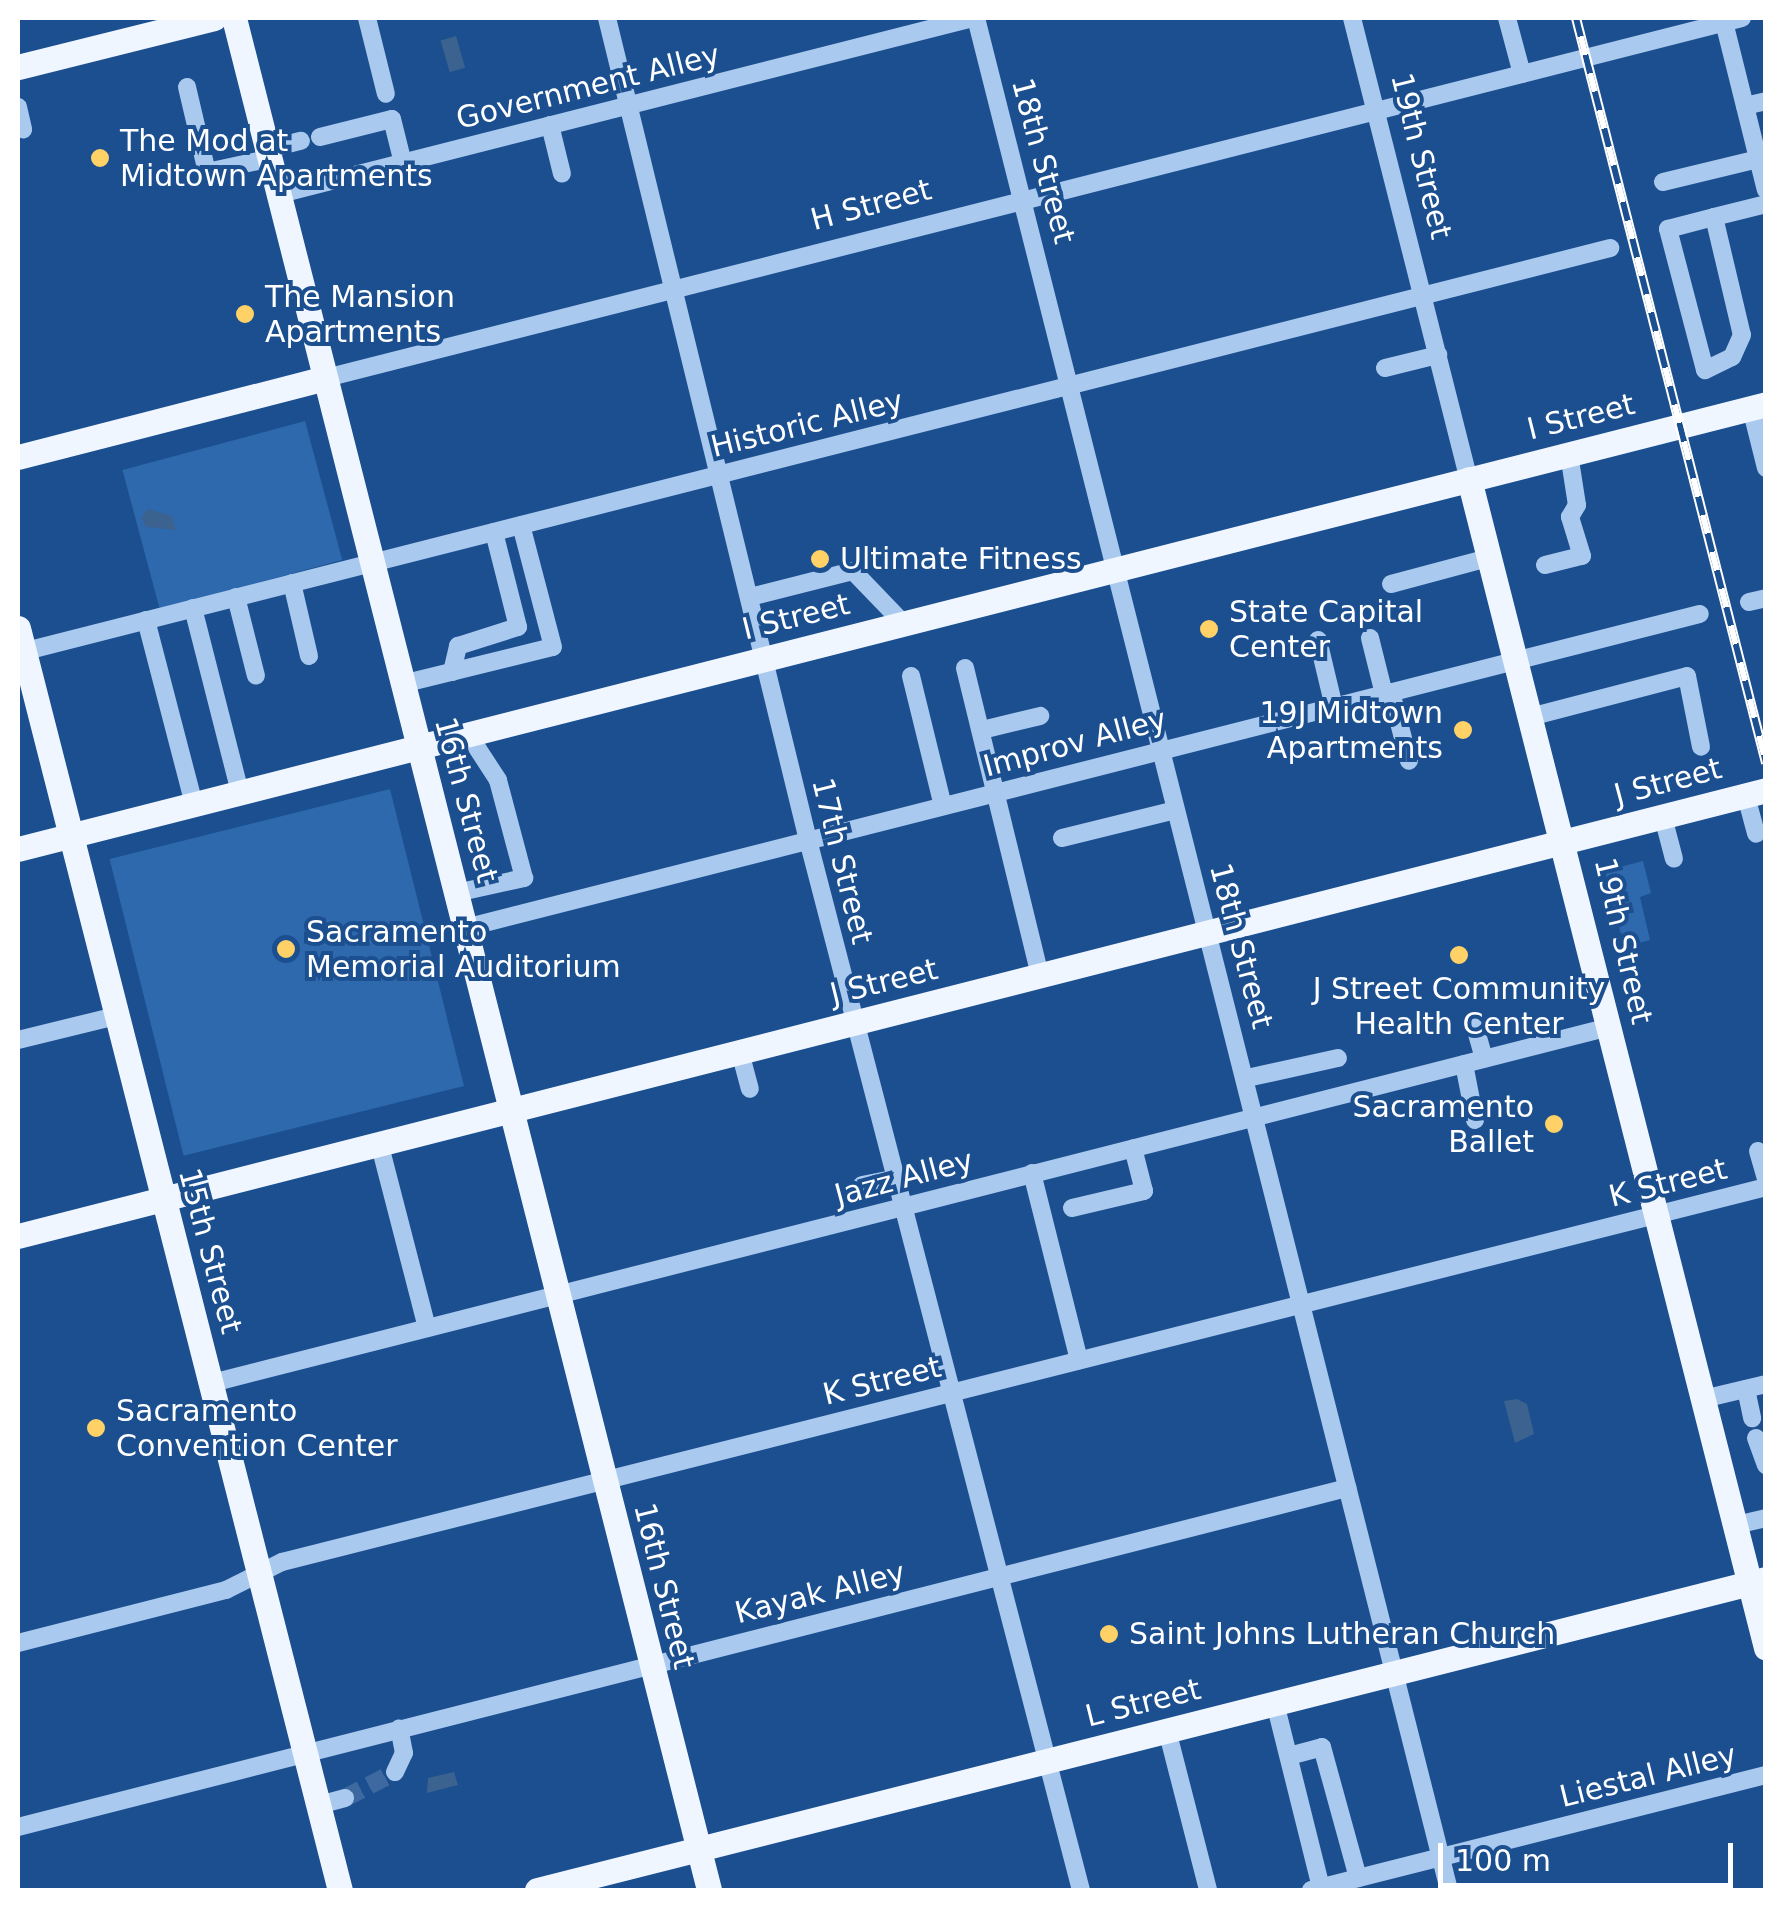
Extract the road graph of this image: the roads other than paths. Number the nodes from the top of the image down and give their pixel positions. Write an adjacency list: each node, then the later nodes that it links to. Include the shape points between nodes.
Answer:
1 (214, 18): 9 (main road)
2 (234, 18): 23 (main road, 16th Street)
3 (366, 18): 13 (street)
4 (607, 18): 15 (street, 17th Street)
5 (974, 18): 15 (street, Government Alley); 30 (street, 18th Street)
6 (1352, 18): 18 (street, 19th Street)
7 (1507, 18): 11 (street)
8 (1730, 19): 11 (street, H Street); 17 (street)
9 (165, 24): 10 (main road)
10 (18, 67)
11 (1522, 74): 18 (street, H Street)
12 (187, 88): 23 (street, via 207,172)
13 (386, 94)
14 (1766, 102): 17 (street)
15 (629, 105): 19 (street, Government Alley); 34 (street, 17th Street)
16 (18, 106): 20 (street)
17 (1745, 106): 24 (street)
18 (1376, 110): 30 (street, H Street); 35 (street, 19th Street)
19 (550, 125): 25 (street, Government Alley); 26 (street)
20 (23, 129)
21 (320, 137): 25 (street, via 392,120)
22 (300, 142): 23 (street)
23 (266, 154): 29 (main road, 16th Street)
24 (1758, 159): 27 (street); 28 (street)
25 (403, 162): 29 (street, Government Alley)
26 (562, 174)
27 (1663, 182)
28 (1766, 190)
29 (276, 195): 38 (main road, 16th Street)
30 (1025, 198): 34 (street, H Street); 39 (street, 18th Street)
31 (1766, 204): 32 (street)
32 (1714, 217): 32 (street, via 1742,336 1732,358 1705,370 1668,229)
33 (1610, 248): 35 (street, Historic Alley)
34 (675, 290): 38 (street, H Street); 44 (street, 17th Street)
35 (1422, 296): 36 (street, 19th Street); 39 (street, Historic Alley)
36 (1438, 355): 37 (street); 45 (street, 19th Street)
37 (1385, 368)
38 (322, 379): 42 (main road, H Street); 49 (main road, 16th Street)
39 (1072, 384): 44 (street, Historic Alley); 51 (street, 18th Street)
40 (1758, 406): 41 (main road, I Street); 43 (street)
41 (1569, 454): 45 (main road, I Street); 50 (street, via 1576,505 1570,517 1582,556)
42 (18, 457)
43 (1766, 468)
44 (721, 475): 46 (street, Historic Alley); 54 (street, 17th Street)
45 (1468, 479): 48 (main road, 19th Street); 51 (main road, I Street)
46 (521, 525): 47 (street, Historic Alley); 67 (street, via 553,647)
47 (494, 532): 49 (street, Historic Alley); 67 (street, via 518,627 458,646)
48 (1488, 558): 53 (street); 65 (main road, 19th Street)
49 (370, 562): 52 (street, Historic Alley); 70 (main road, 16th Street)
50 (1545, 565)
51 (1118, 568): 59 (main road, I Street); 79 (street, 18th Street)
52 (292, 583): 55 (street, Historic Alley); 63 (street)
53 (1392, 584)
54 (750, 597): 59 (street, via 853,571); 64 (street, 17th Street)
55 (236, 598): 56 (street, Historic Alley); 68 (street)
56 (193, 608): 58 (street, Historic Alley); 81 (street)
57 (1700, 614): 65 (street, Improv Alley)
58 (146, 620): 62 (street, Historic Alley); 84 (street)
59 (903, 623): 64 (main road, I Street)
60 (1370, 638): 71 (street)
61 (1318, 640): 72 (street)
62 (19, 644): 89 (main road, 15th Street)
63 (310, 656)
64 (765, 659): 76 (main road, I Street); 91 (street, 17th Street)
65 (1516, 661): 71 (street, Improv Alley); 74 (main road, 19th Street)
66 (965, 668): 75 (street)
67 (452, 672): 70 (street)
68 (256, 676)
69 (911, 676): 85 (street)
70 (402, 684): 77 (main road, 16th Street)
71 (1387, 693): 72 (street, Improv Alley); 80 (street)
72 (1334, 706): 79 (street, Improv Alley)
73 (1040, 716): 75 (street)
74 (1530, 717): 78 (street, via 1687,676); 92 (main road, 19th Street)
75 (982, 730): 82 (street)
76 (468, 734): 77 (main road, I Street); 95 (street, via 498,780 524,878)
77 (418, 747): 81 (main road, I Street); 95 (main road, 16th Street)
78 (1701, 747)
79 (1162, 748): 82 (street, Improv Alley); 86 (street, 18th Street)
80 (1409, 761)
81 (240, 792): 84 (main road, I Street)
82 (999, 792): 85 (street, Improv Alley); 98 (street)
83 (1756, 793): 87 (main road, J Street); 88 (street)
84 (194, 804): 89 (main road, I Street)
85 (944, 806): 91 (street, Improv Alley)
86 (1176, 810): 90 (street); 97 (street, 18th Street)
87 (1663, 817): 92 (main road, J Street); 94 (street)
88 (1756, 834)
89 (71, 835): 93 (main road, I Street); 99 (main road, 15th Street)
90 (1062, 838)
91 (808, 840): 96 (street, Improv Alley); 100 (street, 17th Street)
92 (1566, 842): 97 (main road, J Street); 102 (main road, 19th Street)
93 (18, 849)
94 (1674, 858)
95 (456, 893): 96 (main road, 16th Street)
96 (465, 928): 110 (main road, 16th Street)
97 (1210, 930): 98 (main road, J Street); 108 (street, 18th Street)
98 (1040, 976): 100 (main road, J Street)
99 (116, 1016): 103 (street); 121 (main road, 15th Street)
100 (855, 1023): 104 (main road, J Street); 117 (street, 17th Street)
101 (1475, 1027): 106 (street)
102 (1610, 1027): 106 (street, Jazz Alley); 124 (main road, 19th Street)
103 (18, 1040)
104 (740, 1052): 109 (street); 110 (main road, J Street)
105 (1338, 1058): 108 (street)
106 (1484, 1060): 107 (street, Jazz Alley)
107 (1464, 1064): 111 (street, Jazz Alley); 112 (street)
108 (1247, 1078): 111 (street, 18th Street)
109 (750, 1088)
110 (511, 1114): 113 (main road, J Street); 126 (main road, 16th Street)
111 (1257, 1115): 114 (street, Jazz Alley); 127 (street, 18th Street)
112 (1475, 1120)
113 (380, 1146): 121 (main road, J Street); 128 (street)
114 (1133, 1148): 116 (street, Jazz Alley); 123 (street, via 1144,1191)
115 (1758, 1151): 118 (street)
116 (1032, 1173): 122 (street, Jazz Alley); 129 (street)
117 (898, 1178): 119 (street); 122 (street, 17th Street)
118 (1766, 1179)
119 (862, 1184)
120 (1766, 1187): 124 (street, K Street)
121 (162, 1201): 125 (main road, J Street); 130 (main road, 15th Street)
122 (906, 1207): 126 (street, Jazz Alley, via 785,1232); 133 (street, 17th Street)
123 (1072, 1208)
124 (1654, 1214): 127 (street, K Street); 134 (main road, 19th Street)
125 (18, 1236)
126 (558, 1295): 128 (street, Jazz Alley); 138 (main road, 16th Street)
127 (1300, 1306): 129 (street, K Street); 139 (street, 18th Street)
128 (427, 1328): 130 (street, Jazz Alley)
129 (1080, 1360): 133 (street, K Street)
130 (212, 1383): 142 (main road, 15th Street)
131 (1766, 1384): 132 (street)
132 (1746, 1389): 134 (street); 135 (street)
133 (952, 1392): 138 (street, K Street); 143 (street, 17th Street)
134 (1703, 1399): 141 (main road, 19th Street)
135 (1752, 1418)
136 (1756, 1438): 137 (street)
137 (1766, 1465)
138 (604, 1484): 142 (street, K Street); 147 (main road, 16th Street)
139 (1346, 1488): 143 (street, Kayak Alley); 148 (street, 18th Street)
140 (1766, 1518): 141 (street)
141 (1736, 1525): 144 (main road, 19th Street)
142 (258, 1573): 145 (street, K Street, via 226,1590); 152 (main road, 15th Street)
143 (1000, 1574): 147 (street, Kayak Alley); 154 (street, 17th Street)
144 (1757, 1581): 146 (main road, 19th Street); 148 (main road, L Street)
145 (18, 1643)
146 (1766, 1648)
147 (650, 1664): 150 (street, Kayak Alley); 160 (main road, 16th Street)
148 (1394, 1673): 149 (main road, L Street); 161 (street, 18th Street)
149 (1276, 1703): 151 (main road, L Street); 153 (street)
150 (399, 1728): 152 (street, Kayak Alley); 155 (street, via 404,1753)
151 (1167, 1730): 154 (main road, L Street); 168 (street)
152 (306, 1752): 158 (main road, 15th Street); 159 (street, Kayak Alley)
153 (1289, 1756): 162 (street, via 1322,1747); 163 (street)
154 (1048, 1760): 160 (main road, L Street); 167 (street, 17th Street)
155 (394, 1772)
156 (1766, 1774): 161 (street, Liestal Alley)
157 (345, 1798): 158 (street)
158 (319, 1805): 164 (main road, 15th Street)
159 (18, 1827)
160 (698, 1850): 165 (main road, L Street); 166 (main road, 16th Street)
161 (1441, 1857): 162 (street, Liestal Alley); 169 (street, 18th Street)
162 (1358, 1878): 163 (street, Liestal Alley)
163 (1316, 1889)
164 (340, 1890)
165 (538, 1890)
166 (709, 1890)
167 (1081, 1890)
168 (1208, 1890)
169 (1449, 1890)

